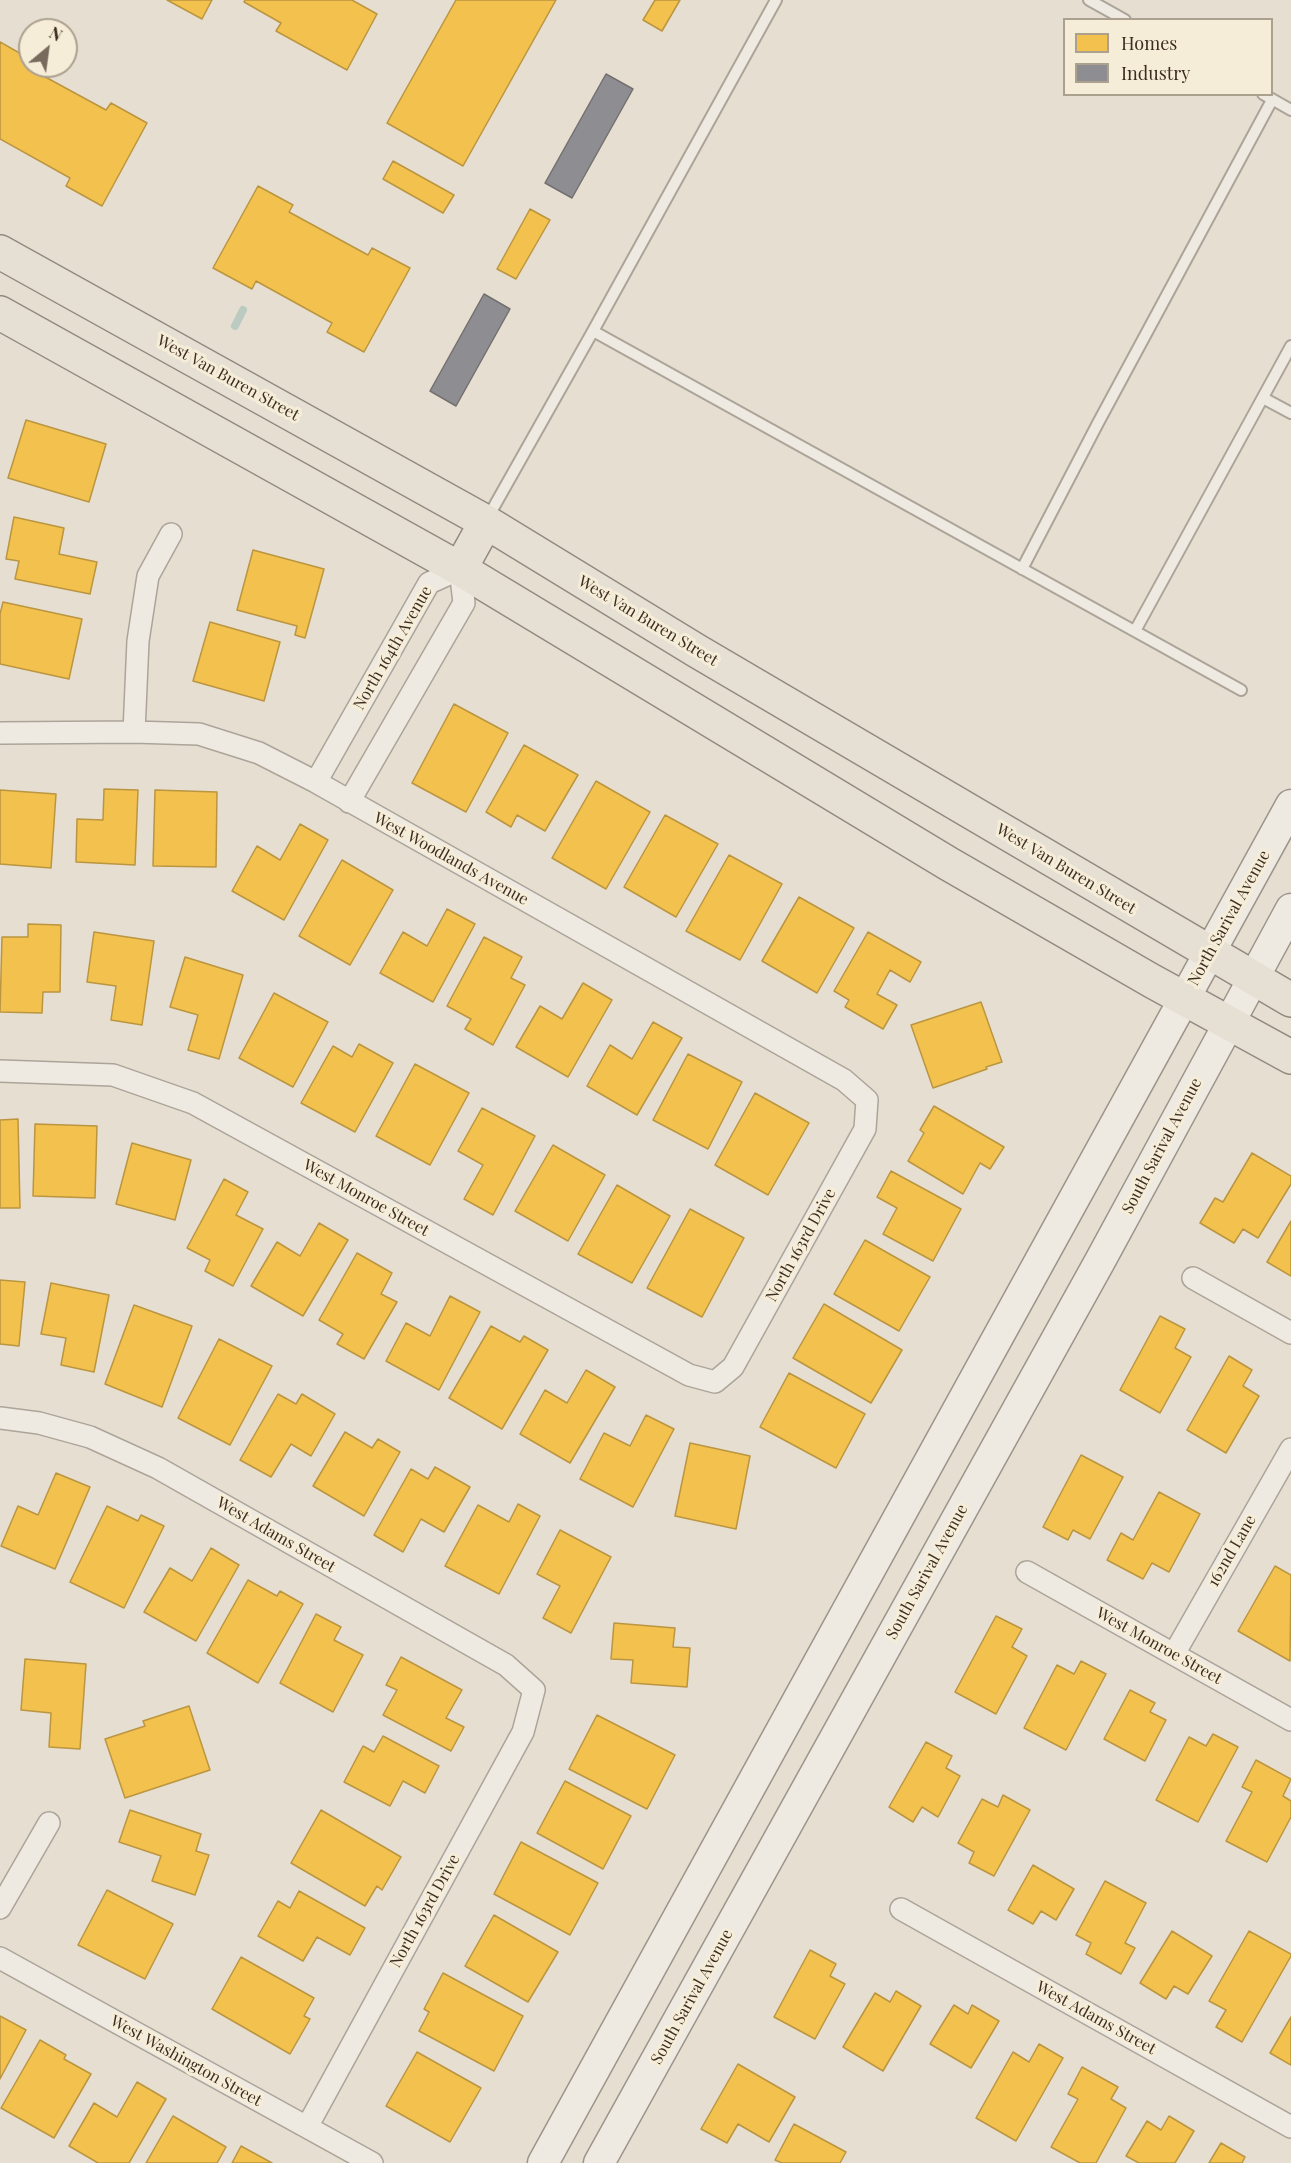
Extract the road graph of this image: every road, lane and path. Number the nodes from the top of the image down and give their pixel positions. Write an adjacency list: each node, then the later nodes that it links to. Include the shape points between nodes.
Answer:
1 (776, 0): 8 (lane)
2 (1089, 0): 3 (lane)
3 (1121, 18)
4 (1268, 97): 5 (lane); 15 (lane)
5 (1291, 110)
6 (0, 252): 12 (main road, West Van Buren Street)
7 (0, 313): 14 (main road)
8 (593, 332): 12 (lane); 15 (lane)
9 (1291, 346): 10 (lane)
10 (1263, 398): 11 (lane); 16 (lane)
11 (1291, 413)
12 (486, 522): 14 (main road); 24 (main road, West Van Buren Street)
13 (171, 534): 18 (street, via 148,576 138,642)
14 (460, 569): 20 (street, North 164th Avenue, via 429,583); 21 (street, via 464,603); 26 (main road, via 949,864)
15 (1022, 569): 16 (lane)
16 (1135, 631): 17 (lane)
17 (1241, 690)
18 (134, 732): 19 (street, West Woodlands Avenue); 20 (street, West Woodlands Avenue, via 199,734 259,753)
19 (0, 733)
20 (316, 782): 21 (street, West Woodlands Avenue)
21 (349, 802): 31 (street, West Woodlands Avenue, via 844,1080)
22 (1291, 805): 24 (main road, North Sarival Avenue)
23 (1291, 909): 25 (main road)
24 (1209, 954): 25 (main road, West Van Buren Street); 26 (main road, North Sarival Avenue)
25 (1253, 979): 27 (main road, West Van Buren Street); 28 (main road, South Sarival Avenue)
26 (1184, 999): 28 (main road); 48 (main road)
27 (1291, 1000)
28 (1229, 1023): 29 (main road); 49 (main road, South Sarival Avenue)
29 (1291, 1057)
30 (0, 1071): 34 (street, West Monroe Street, via 113,1075 193,1103 689,1375)
31 (867, 1100): 34 (street, North 163rd Drive, via 865,1129 733,1367)
32 (1193, 1278): 33 (street)
33 (1291, 1333)
34 (715, 1382)
35 (0, 1418): 39 (street, West Adams Street, via 39,1423 90,1437 158,1468 506,1665)
36 (1291, 1449): 38 (street, 162nd Lane)
37 (1027, 1572): 38 (street, West Monroe Street)
38 (1174, 1654): 40 (street, West Monroe Street)
39 (534, 1690): 45 (street, North 163rd Drive, via 523,1732)
40 (1291, 1720)
41 (49, 1823): 42 (street)
42 (0, 1908)
43 (902, 1909): 46 (street, West Adams Street)
44 (0, 1958): 45 (street, West Washington Street)
45 (307, 2127): 47 (street, West Washington Street)
46 (1291, 2127)
47 (372, 2163)
48 (543, 2163)
49 (599, 2163)

